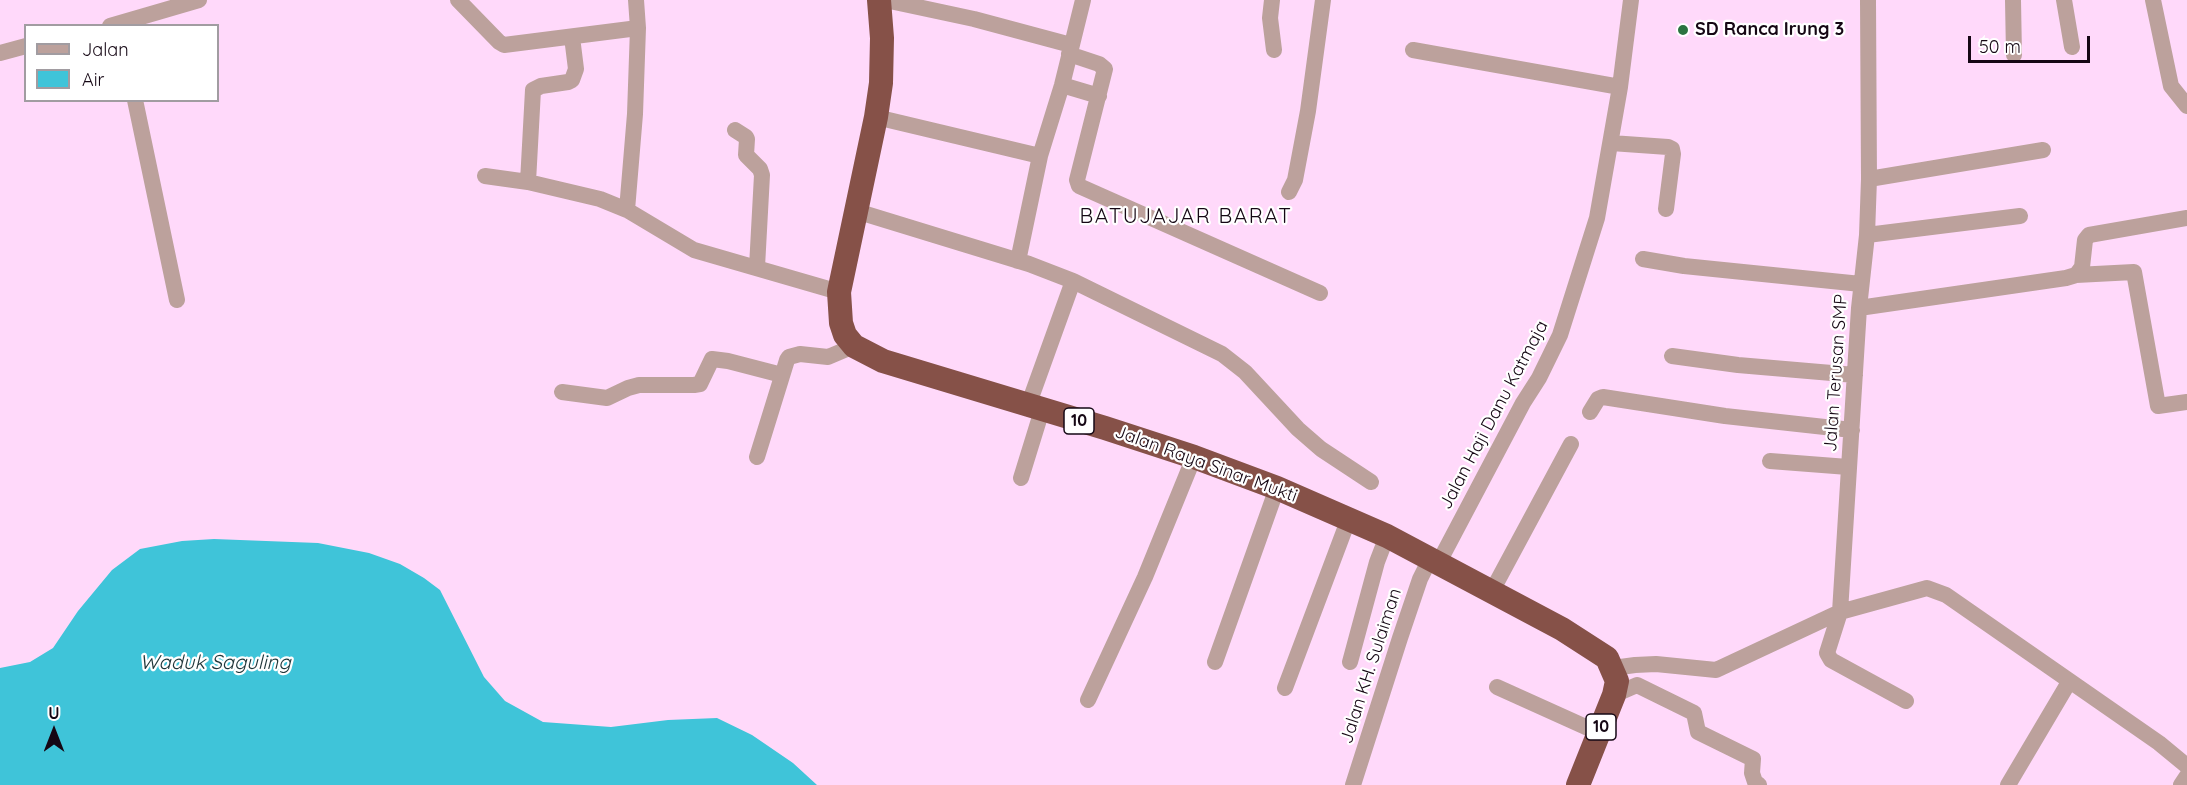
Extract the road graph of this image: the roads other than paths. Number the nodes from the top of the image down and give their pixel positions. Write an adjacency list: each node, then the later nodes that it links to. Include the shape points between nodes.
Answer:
1 (199, 0): 14 (street)
2 (458, 0): 17 (street, via 504,45)
3 (636, 0): 16 (street)
4 (879, 0): 30 (highway, via 881,83)
5 (885, 0): 20 (street, via 974,19)
6 (1083, 0): 20 (street)
7 (1272, 0): 21 (street)
8 (1323, 0): 38 (street, via 1308,111 1295,180)
9 (1631, 0): 26 (street, Jalan Haji Danu Katmaja)
10 (1868, 0): 36 (street, Jalan Terusan SMP)
11 (2013, 0): 24 (street)
12 (2064, 0): 18 (street)
13 (2153, 0): 29 (street, via 2171,86)
14 (139, 8): 15 (street)
15 (116, 24)
16 (638, 28): 17 (street); 40 (street)
17 (572, 37): 37 (street, via 576,69 572,80 533,90)
18 (2072, 46)
19 (24, 47): 23 (street)
20 (1070, 50): 25 (street); 27 (street, via 1105,69)
21 (1274, 50)
22 (1413, 50): 26 (street)
23 (0, 53)
24 (2014, 55)
25 (1062, 85): 27 (street); 34 (street)
26 (1620, 87): 32 (street, Jalan Haji Danu Katmaja)
27 (1099, 96): 52 (street, via 1078,186)
28 (135, 102): 53 (street)
29 (2187, 106)
30 (876, 117): 34 (street); 41 (highway)
31 (735, 130): 47 (street, via 747,139 746,155 762,175)
32 (1611, 143): 39 (street, via 1672,149); 74 (street, Jalan Haji Danu Katmaja, via 1597,218 1560,335)
33 (2043, 150): 36 (street)
34 (1040, 156): 46 (street)
35 (485, 176): 37 (street)
36 (1869, 179): 44 (street, Jalan Terusan SMP)
37 (528, 182): 40 (street, via 600,199)
38 (1289, 192)
39 (1666, 209)
40 (627, 210): 47 (street, via 694,250)
41 (856, 211): 46 (street); 51 (highway)
42 (2020, 216): 44 (street)
43 (2187, 218): 48 (street, via 2089,235 2082,267)
44 (1867, 235): 50 (street, Jalan Terusan SMP)
45 (1643, 259): 50 (street)
46 (1018, 261): 49 (street)
47 (757, 267): 51 (street)
48 (2076, 275): 54 (street); 60 (street, via 2134,272 2158,406)
49 (1073, 281): 61 (street); 70 (street, via 1222,354 1245,372 1320,449)
50 (1862, 284): 54 (street, Jalan Terusan SMP)
51 (839, 292): 55 (highway, via 845,335)
52 (1320, 293)
53 (177, 300)
54 (1859, 308): 58 (street, Jalan Terusan SMP)
55 (854, 346): 57 (street, via 828,357 794,355 787,360); 61 (highway, Jalan Raya Sinar Mukti / 10, via 883,361)
56 (1672, 356): 58 (street)
57 (782, 375): 59 (street, via 712,359 700,384 639,386 607,398); 65 (street)
58 (1855, 375): 63 (street, Jalan Terusan SMP)
59 (562, 392)
60 (2187, 402)
61 (1035, 408): 66 (highway, Jalan Raya Sinar Mukti / 10); 69 (street)
62 (1590, 412): 63 (street, via 1603,397)
63 (1852, 430): 68 (street, Jalan Terusan SMP)
64 (1571, 444): 75 (street)
65 (757, 457)
66 (1194, 457): 71 (highway, Jalan Raya Sinar Mukti / 10); 84 (street, via 1145,577)
67 (1770, 461): 68 (street)
68 (1848, 467): 76 (street, Jalan Terusan SMP)
69 (1021, 478)
70 (1371, 482)
71 (1277, 488): 72 (highway, Jalan Raya Sinar Mukti / 10); 77 (street)
72 (1349, 518): 73 (highway, Jalan Raya Sinar Mukti / 10); 82 (street)
73 (1387, 536): 74 (highway, Jalan Raya Sinar Mukti / 10); 78 (street)
74 (1434, 562): 75 (highway, Jalan Raya Sinar Mukti / 10); 89 (street, Jalan KH. Sulaiman, via 1420,579)
75 (1492, 591): 79 (highway, Jalan Raya Sinar Mukti / 10, via 1562,629 1607,658)
76 (1840, 612): 79 (street, via 1716,670 1656,664); 80 (street, via 1927,588 1946,595); 85 (street, Jalan Terusan SMP, via 1828,656)
77 (1215, 662)
78 (1350, 662)
79 (1612, 668): 83 (highway, 10, via 1617,681)
80 (2069, 682): 87 (street); 92 (street)
81 (1497, 687): 86 (street)
82 (1286, 688)
83 (1614, 695): 86 (highway, 10); 91 (street, via 1637,685 1694,713 1698,732 1753,759 1752,773)
84 (1088, 700)
85 (1906, 701)
86 (1599, 733): 90 (highway, 10)
87 (2187, 766)
88 (2187, 776): 93 (street)
89 (1353, 785)
90 (1578, 785)
91 (1759, 785)
92 (2008, 785)
93 (2181, 785)

